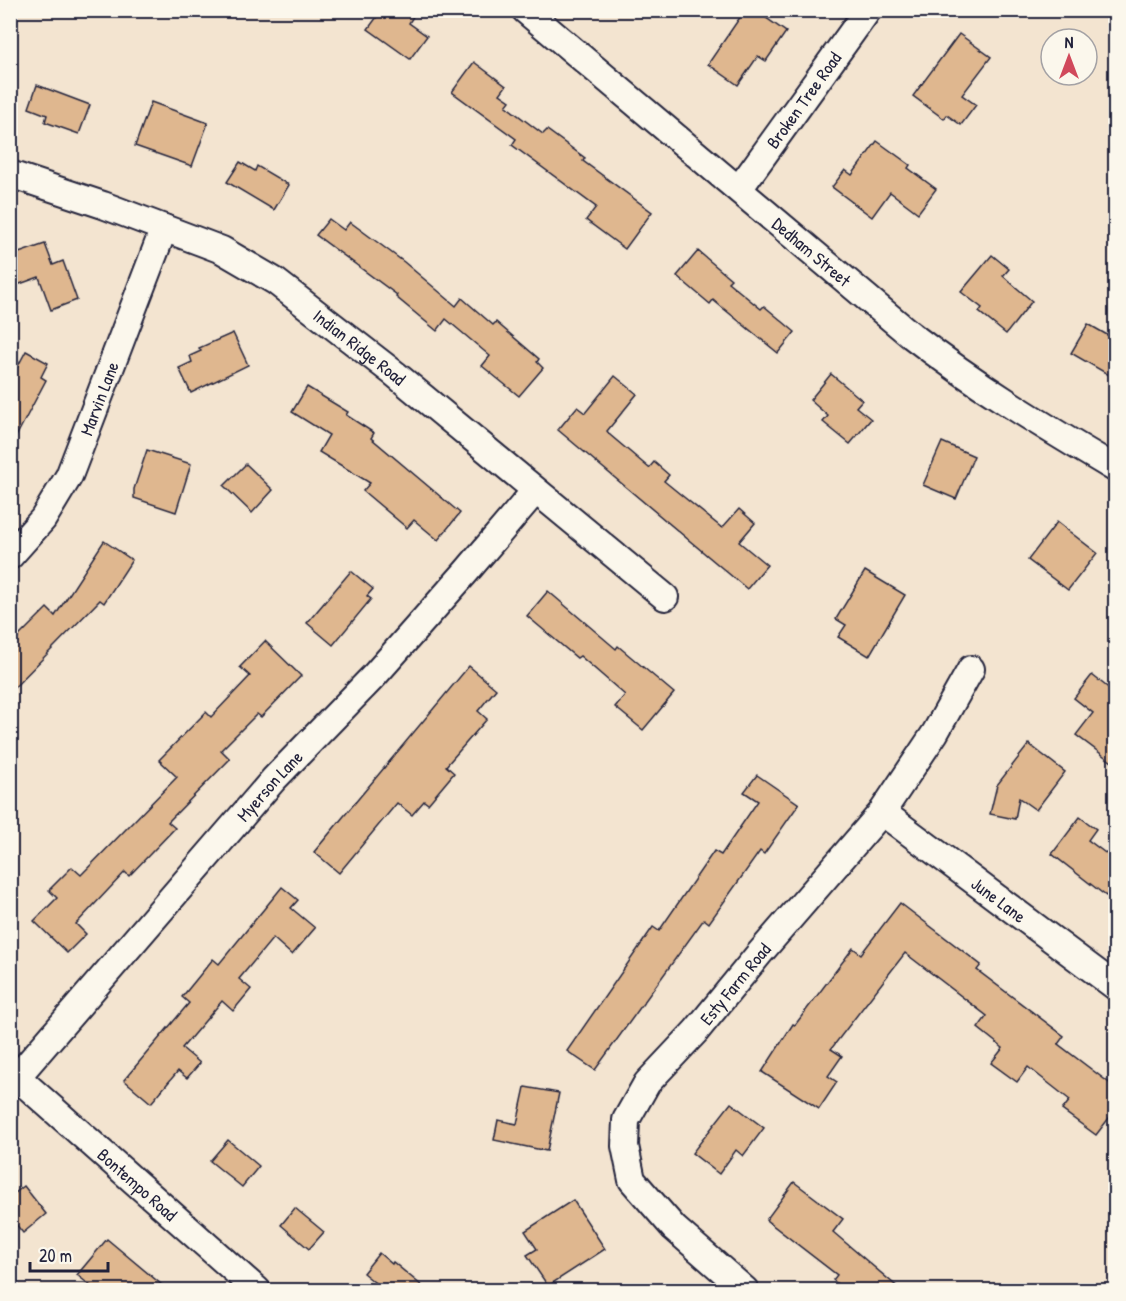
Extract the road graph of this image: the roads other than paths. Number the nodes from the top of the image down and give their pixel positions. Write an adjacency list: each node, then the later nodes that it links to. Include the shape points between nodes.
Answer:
1 (525, 10): 4 (street, Dedham Street)
2 (868, 10): 4 (street, Broken Tree Road)
3 (10, 174): 5 (street, Indian Ridge Road)
4 (739, 189): 6 (street, Dedham Street, via 947,363)
5 (164, 228): 7 (street, Indian Ridge Road, via 222,250 275,281 395,374); 8 (street, Marvin Lane, via 69,476 43,519)
6 (1116, 469)
7 (535, 491): 9 (street, Indian Ridge Road); 13 (street, Myerson Lane, via 373,677 274,779)
8 (10, 556)
9 (665, 597)
10 (971, 669): 11 (street, Esty Farm Road, via 935,733)
11 (882, 812): 12 (street, June Lane); 15 (street, Esty Farm Road, via 696,1031 646,1083 626,1120 624,1146 632,1180 674,1228)
12 (1116, 987)
13 (14, 1082): 14 (street, Bontempo Road)
14 (257, 1290)
15 (745, 1290)

